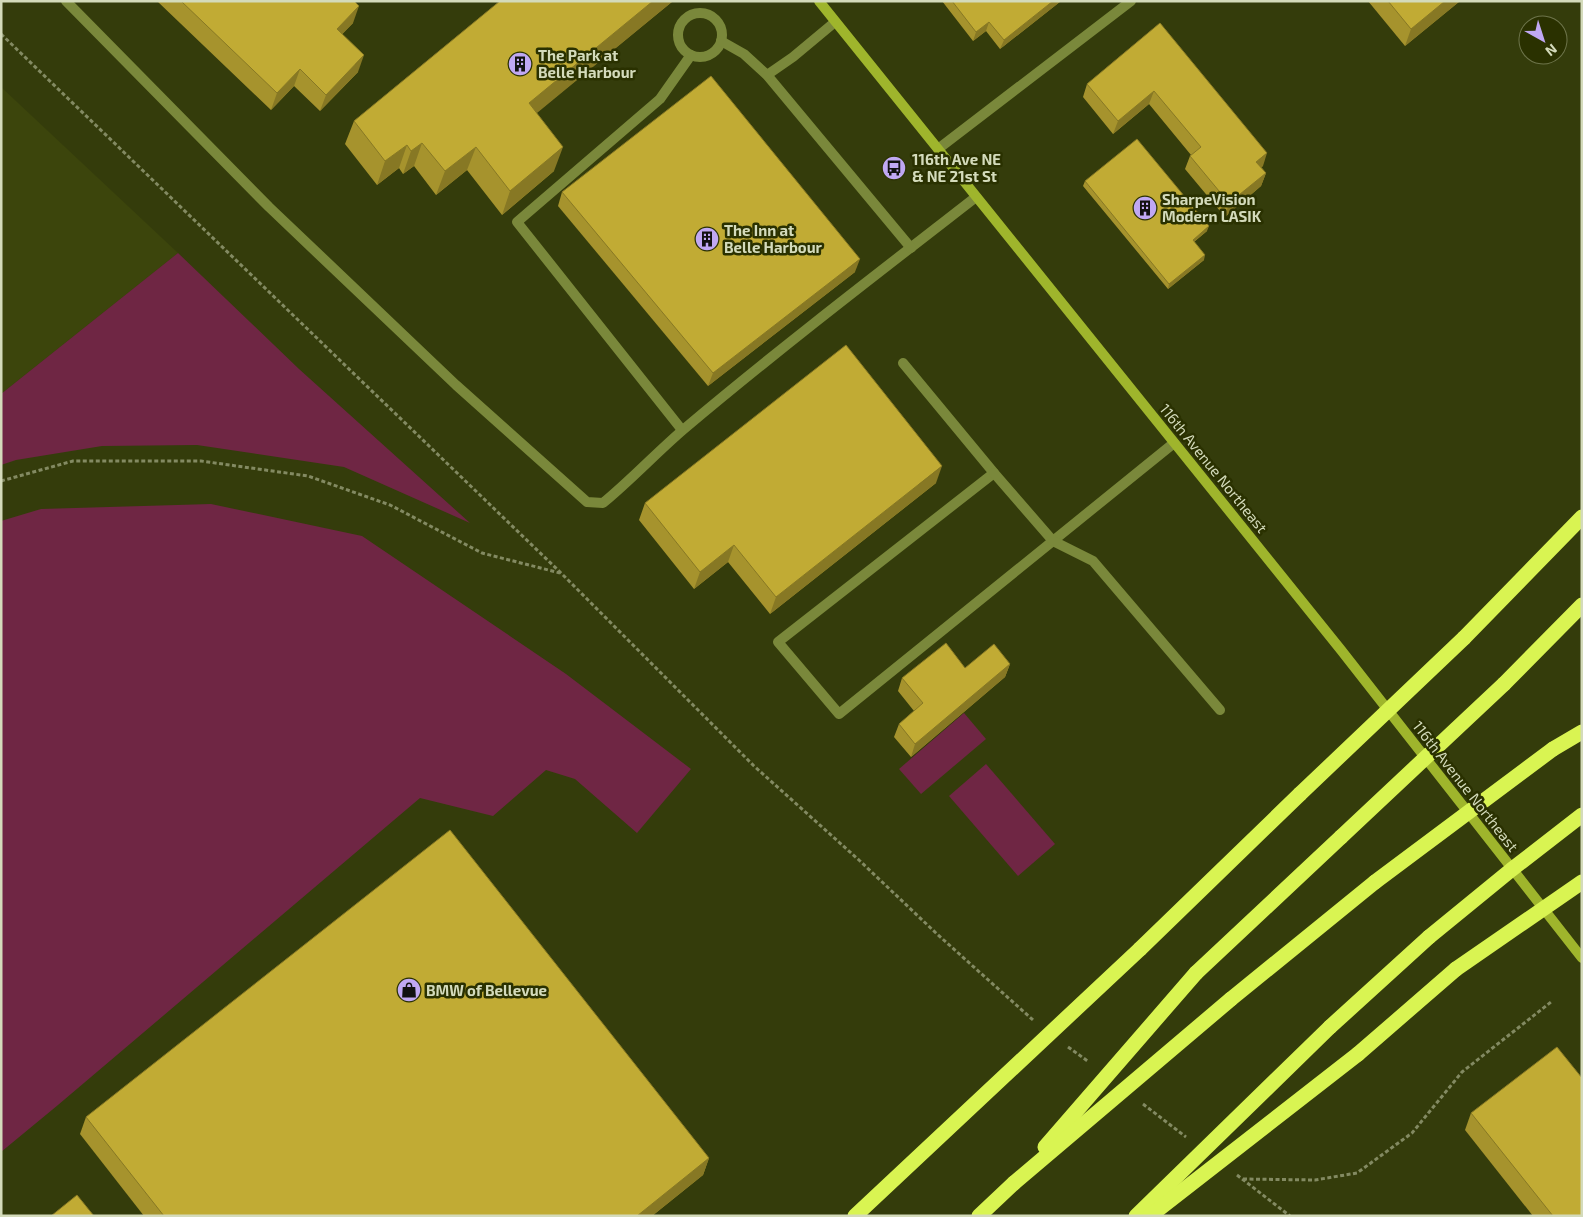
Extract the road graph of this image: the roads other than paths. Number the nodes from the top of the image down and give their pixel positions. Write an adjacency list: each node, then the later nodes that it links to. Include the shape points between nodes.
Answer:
1 (66, 1): 12 (lane, via 269,208 456,385 588,502 603,503)
2 (819, 1): 4 (main road, 116th Avenue Northeast)
3 (1131, 1): 8 (lane)
4 (835, 22): 7 (lane); 8 (main road, 116th Avenue Northeast)
5 (721, 41): 6 (lane, via 712,54); 6 (lane, via 721,27 717,20 704,12 689,14 679,25 677,33 680,46); 7 (lane, via 744,54)
6 (691, 55): 12 (lane, via 660,99 517,222)
7 (767, 75): 10 (lane)
8 (938, 150): 9 (main road, 116th Avenue Northeast)
9 (976, 197): 10 (lane); 13 (main road, 116th Avenue Northeast)
10 (911, 248): 12 (lane)
11 (903, 363): 14 (lane)
12 (682, 430)
13 (1174, 443): 16 (lane); 22 (main road, 116th Avenue Northeast)
14 (994, 473): 16 (lane); 16 (lane, via 778,642 839,714)
15 (1582, 517): 24 (highway, bridge, via 1464,638)
16 (1053, 541): 18 (lane, via 1093,560)
17 (1582, 605): 23 (highway, bridge, via 1504,684 1196,972)
18 (1220, 710)
19 (1582, 732): 23 (highway, bridge, via 1553,749 1375,882 1231,999)
20 (1582, 815): 26 (highway, bridge, via 1429,937 1330,1027)
21 (1582, 882): 27 (highway, bridge, via 1456,969 1358,1054)
22 (1582, 958)
23 (1014, 1184): 25 (highway)
24 (855, 1216)
25 (979, 1216)
26 (1136, 1216)
27 (1150, 1216)

